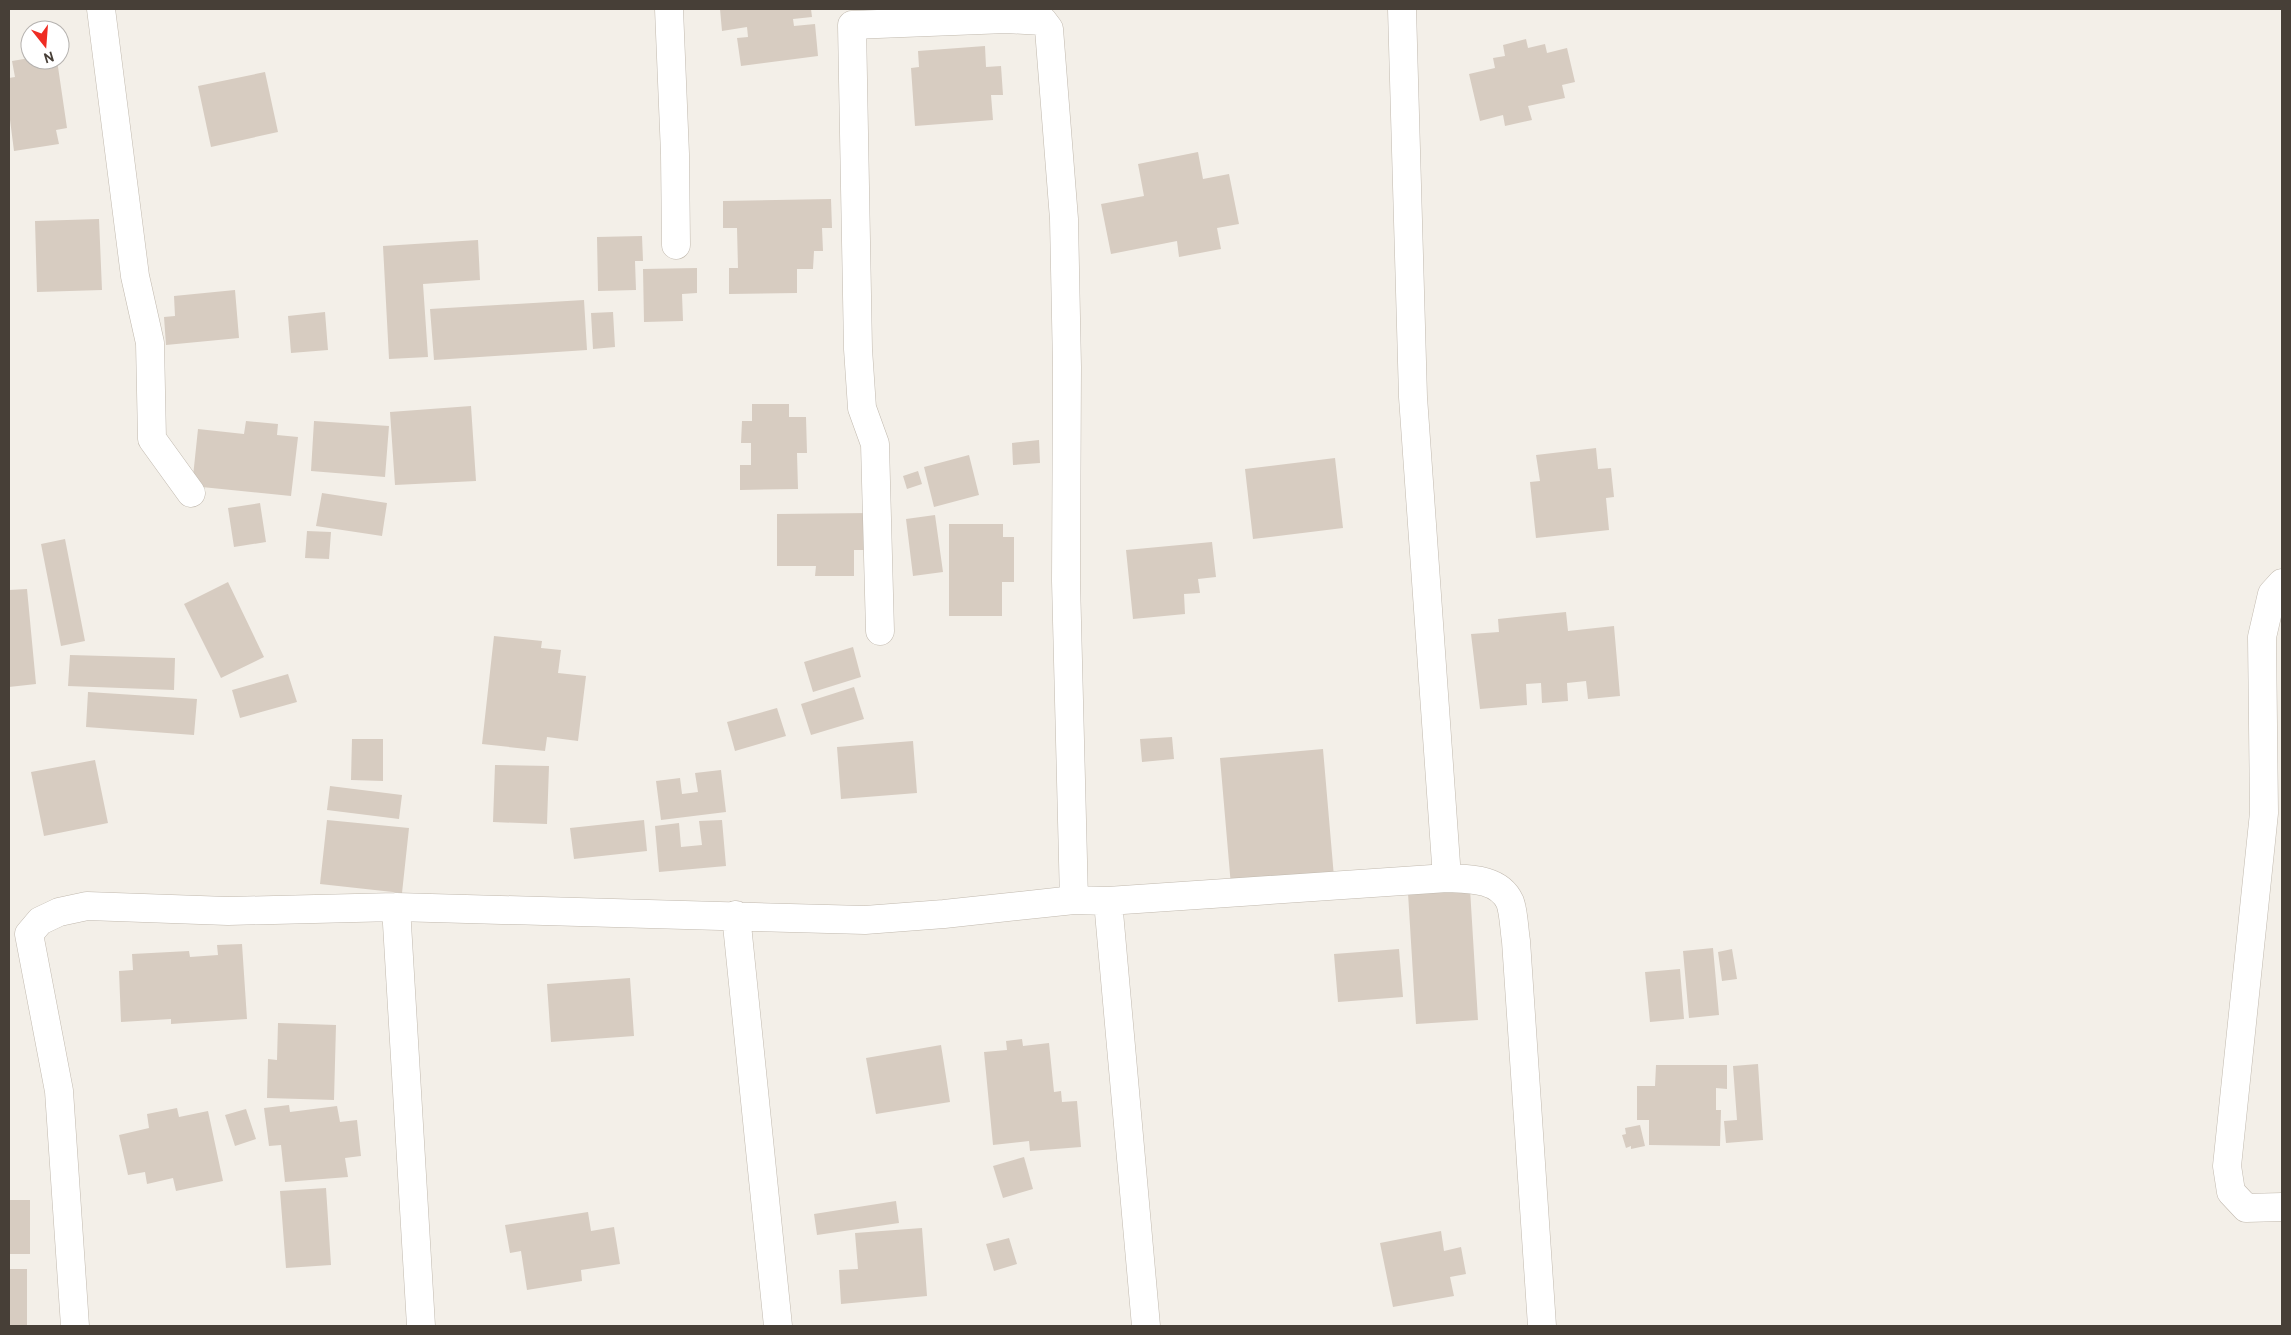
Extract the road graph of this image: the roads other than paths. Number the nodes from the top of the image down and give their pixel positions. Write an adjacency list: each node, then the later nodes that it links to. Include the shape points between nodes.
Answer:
1 (101, 9): 5 (street, via 135,276 150,343 152,439)
2 (669, 9): 4 (street)
3 (1402, 9): 8 (street, via 1413,397)
4 (676, 245)
5 (191, 493)
6 (2282, 583): 13 (street, via 2272,594 2262,637 2264,813 2226,1166 2231,1192 2246,1208)
7 (880, 631): 9 (street, via 875,444 862,408 858,349 852,25 1043,21 1049,29 1064,219 1066,580)
8 (1447, 878): 10 (street); 18 (street, via 1480,880 1498,888 1510,902 1516,941)
9 (1074, 900): 10 (street); 12 (street, via 865,920)
10 (1108, 901): 17 (street)
11 (396, 908): 12 (street); 14 (street, via 228,911 87,906 59,912 40,921 29,934 59,1091); 15 (street)
12 (736, 915): 16 (street)
13 (2282, 1207)
14 (75, 1326)
15 (421, 1326)
16 (778, 1326)
17 (1146, 1326)
18 (1542, 1326)

